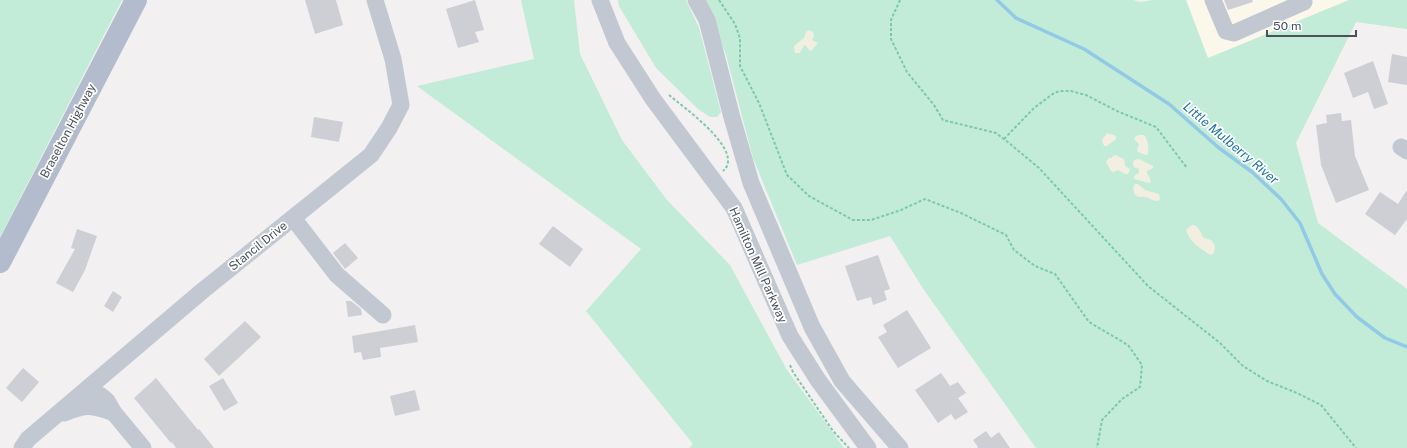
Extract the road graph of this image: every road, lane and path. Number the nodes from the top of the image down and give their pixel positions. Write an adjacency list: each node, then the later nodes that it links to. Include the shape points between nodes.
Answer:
1 (136, 0): 14 (main road, Braselton Highway)
2 (375, 0): 13 (street, Stancil Drive, via 393,59 400,105 389,128 371,155)
3 (600, 0): 21 (street, Hamilton Mill Parkway, via 617,43 653,99 734,208 790,336 818,380)
4 (696, 0): 22 (street, Hamilton Mill Parkway, via 707,20 751,183 812,327 842,381)
5 (719, 0): 23 (path, via 735,24 740,38 740,66 759,103 787,175 809,196 853,220 871,220 925,200 961,213 1006,235 1014,250 1035,266 1055,274 1089,322 1128,345 1142,365 1140,387 1122,399 1102,420)
6 (900, 0): 10 (path, via 891,20 892,38 907,72 943,120 996,133)
7 (1212, 0): 8 (street, via 1226,31 1234,33)
8 (1304, 2)
9 (665, 91): 12 (path, via 715,134 728,157 728,165)
10 (1004, 139): 11 (path, via 1034,108 1054,93 1071,91 1086,95 1156,127); 24 (path, via 1039,168 1148,286 1220,343 1244,366 1267,381 1320,405)
11 (1187, 168)
12 (722, 172)
13 (293, 218): 15 (street, via 337,275); 16 (street, Stancil Drive)
14 (0, 262)
15 (383, 315)
16 (84, 392): 17 (street, via 100,395); 18 (street, Stancil Drive)
17 (114, 413): 18 (street, via 95,406 82,406); 20 (street)
18 (54, 417): 19 (street, Stancil Drive, via 28,439)
19 (22, 448)
20 (142, 448)
21 (868, 448)
22 (900, 448)
23 (1097, 448)
24 (1356, 448)

